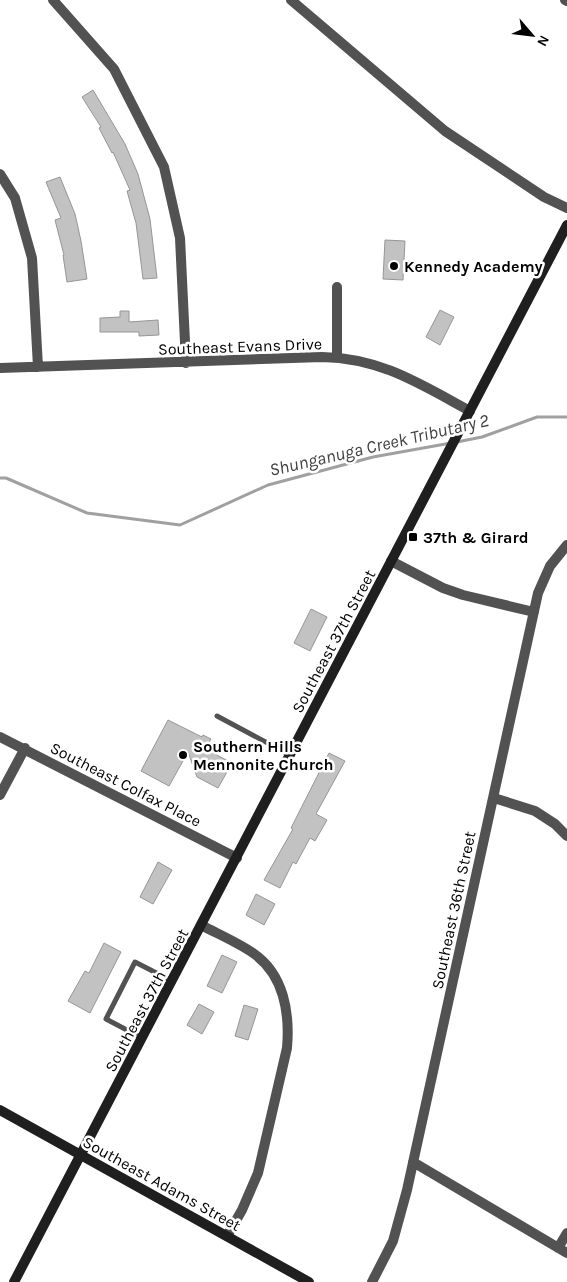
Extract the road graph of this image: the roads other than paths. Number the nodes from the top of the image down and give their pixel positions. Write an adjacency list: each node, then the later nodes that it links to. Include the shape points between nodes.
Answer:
1 (53, 0): 9 (street, via 114,69 164,167 180,238)
2 (291, 0): 4 (street, via 445,131 544,197)
3 (0, 174): 10 (street, via 15,198 32,258)
4 (567, 208)
5 (567, 225): 6 (main road, Southeast 37th Street)
6 (563, 240): 12 (main road, Southeast 37th Street)
7 (337, 288): 8 (street)
8 (337, 358): 9 (street, Southeast Evans Drive); 12 (street, Southeast Evans Drive, via 385,367 408,377)
9 (186, 363): 10 (street, Southeast Evans Drive)
10 (38, 367): 11 (street, Southeast Evans Drive)
11 (0, 368)
12 (468, 414): 14 (main road, Southeast 37th Street)
13 (566, 546): 15 (street, Southeast 36th Street, via 541,583)
14 (391, 561): 15 (street, via 443,588); 19 (main road, Southeast 37th Street)
15 (534, 612): 21 (street, Southeast 36th Street)
16 (216, 716): 19 (lane)
17 (0, 737): 18 (street, Southeast Colfax Place)
18 (24, 748): 20 (street); 23 (street, Southeast Colfax Place)
19 (290, 755): 23 (main road, Southeast 37th Street)
20 (0, 796)
21 (494, 798): 22 (street, via 536,811); 29 (street, Southeast 36th Street)
22 (567, 836)
23 (237, 858): 24 (main road, Southeast 37th Street)
24 (202, 925): 25 (main road, Southeast 37th Street); 31 (street, via 265,963 278,983 287,1012 287,1048 258,1173)
25 (172, 981): 26 (main road, Southeast 37th Street); 26 (lane, via 135,962 106,1019)
26 (143, 1038): 28 (main road, Southeast 37th Street)
27 (0, 1110): 28 (main road, Southeast Adams Street)
28 (81, 1155): 31 (main road, Southeast Adams Street); 34 (main road, Southeast 37th Street)
29 (413, 1162): 32 (street); 35 (street, Southeast 36th Street, via 398,1228)
30 (567, 1233): 32 (street)
31 (227, 1236): 33 (main road, Southeast Adams Street)
32 (563, 1250)
33 (302, 1280)
34 (14, 1282)
35 (372, 1282)

